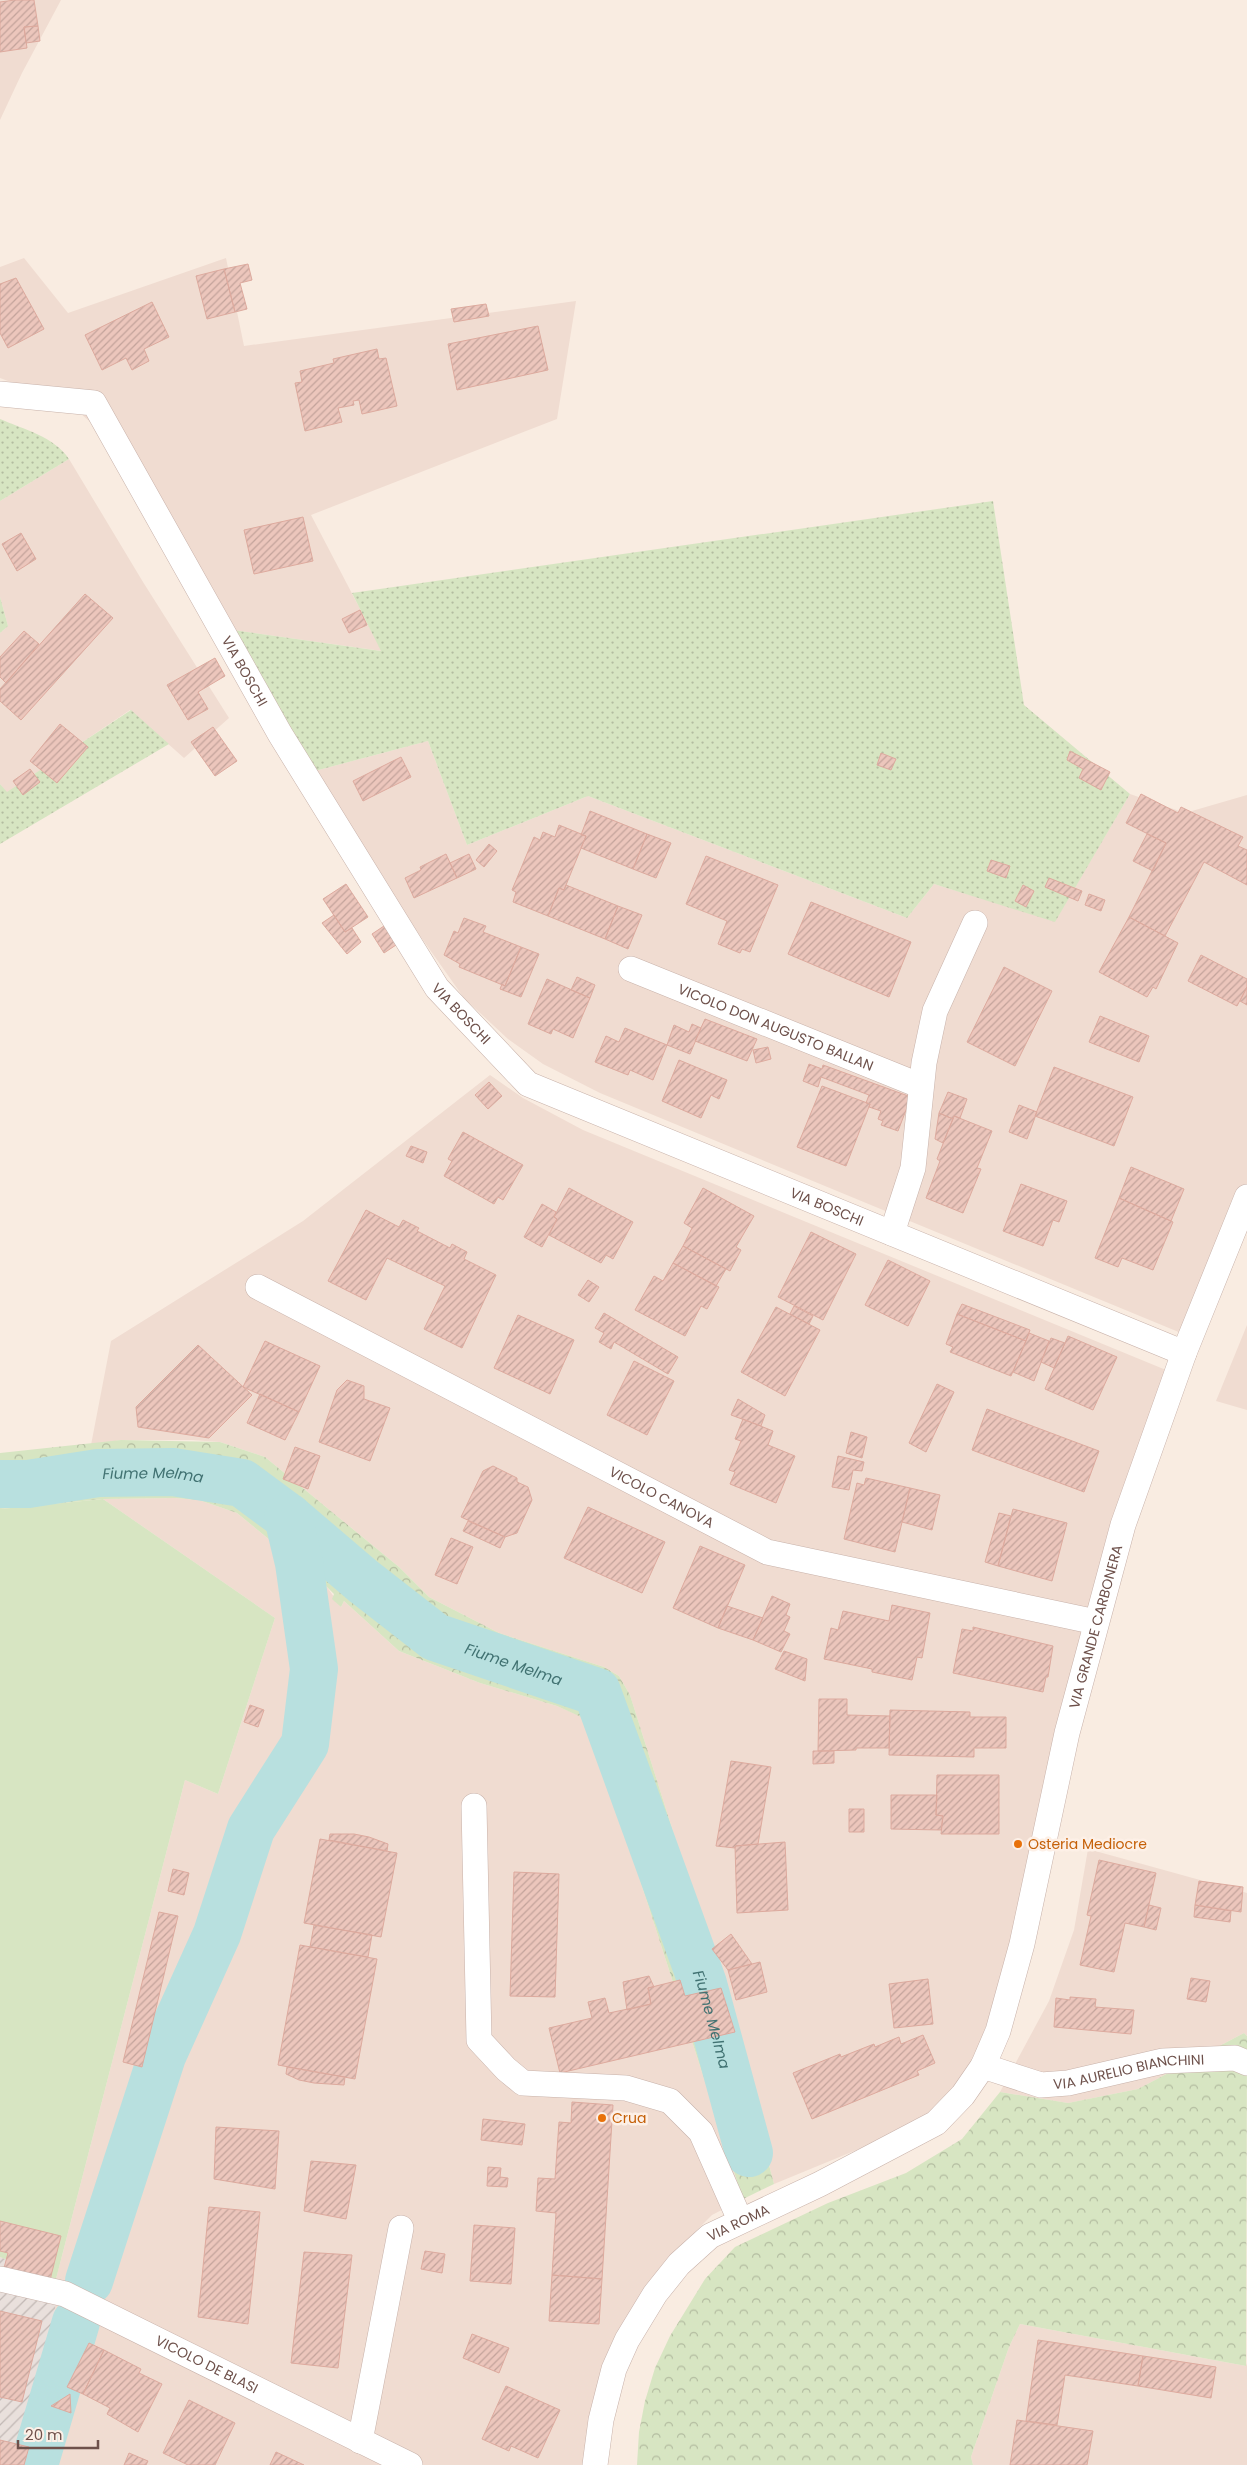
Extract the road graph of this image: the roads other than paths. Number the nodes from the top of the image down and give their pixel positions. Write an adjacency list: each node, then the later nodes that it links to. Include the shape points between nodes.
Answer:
1 (0, 394): 6 (street, VIA BOSCHI, via 94,403 280,734 437,988 528,1084)
2 (975, 922): 4 (street, via 934,1011)
3 (631, 969): 4 (street, VICOLO DON AUGUSTO BALLAN)
4 (922, 1086): 6 (street, via 913,1168)
5 (1247, 1197): 8 (street, VIA GRANDE CARBONERA)
6 (892, 1233): 8 (street, VIA BOSCHI)
7 (258, 1287): 9 (street, VICOLO CANOVA, via 767,1552)
8 (1184, 1353): 9 (street, VIA GRANDE CARBONERA, via 1123,1525)
9 (1096, 1622): 12 (street, VIA GRANDE CARBONERA, via 1050,1809 1022,1944 998,2031)
10 (474, 1806): 13 (street, via 479,2040 523,2083 626,2088 670,2101 701,2132)
11 (1247, 2063): 12 (street, VIA AURELIO BIANCHINI, via 1235,2058 1163,2061 1068,2083 1041,2085)
12 (982, 2066): 13 (street, VIA ROMA, via 963,2096 936,2123 820,2184)
13 (740, 2220): 18 (street, VIA ROMA, via 710,2236 679,2264 655,2294 627,2340 614,2369 600,2420)
14 (401, 2228): 16 (street)
15 (0, 2279): 16 (street, VICOLO DE BLASI, via 65,2294)
16 (360, 2441): 17 (street, VICOLO DE BLASI)
17 (410, 2465)
18 (595, 2465)

